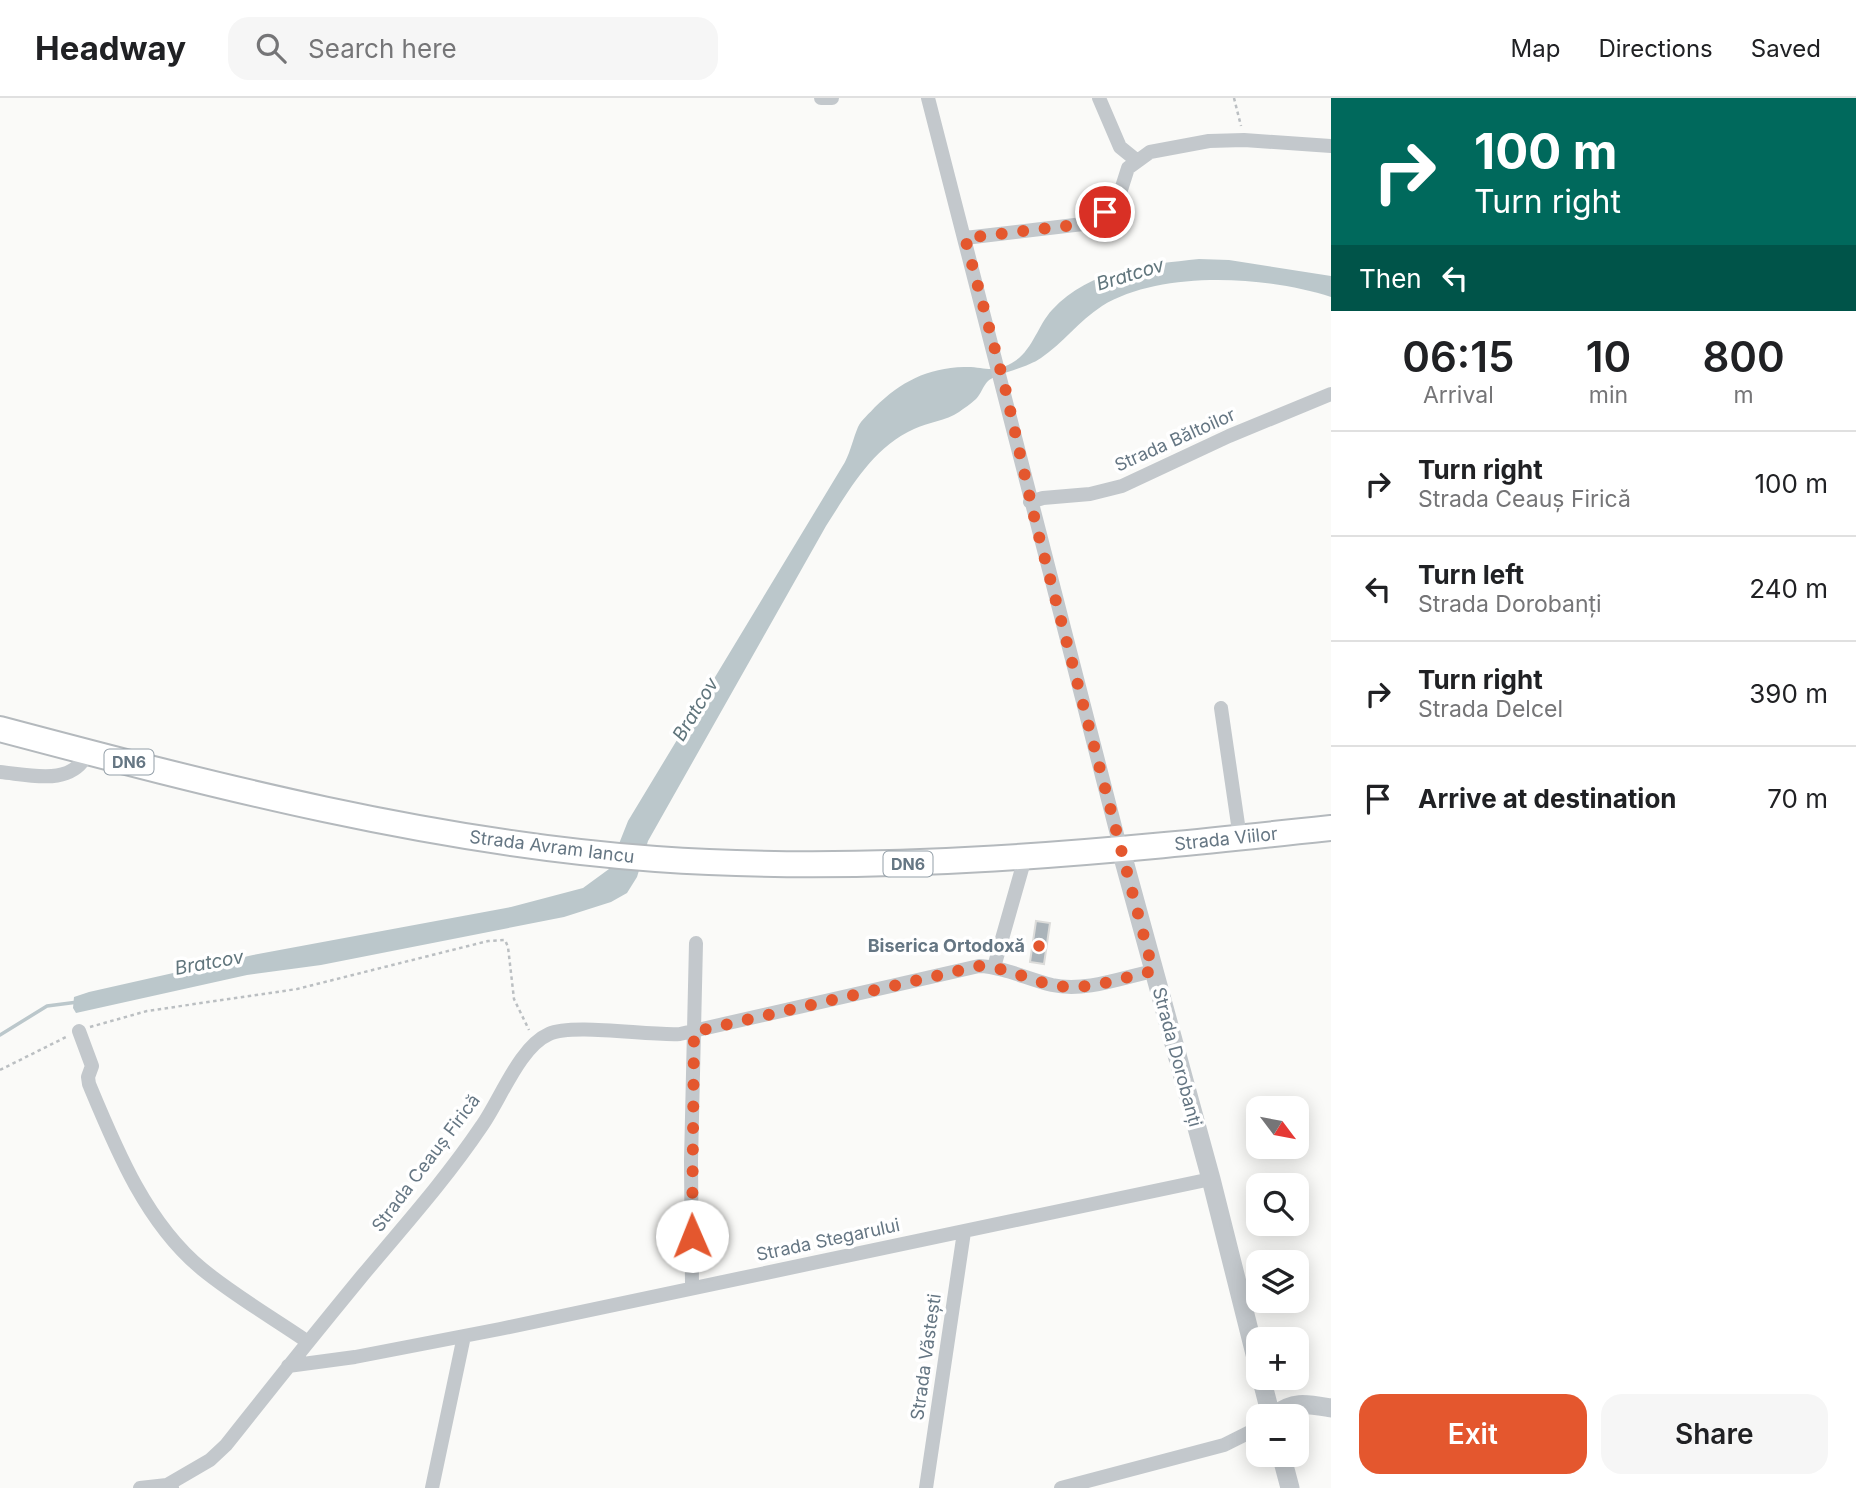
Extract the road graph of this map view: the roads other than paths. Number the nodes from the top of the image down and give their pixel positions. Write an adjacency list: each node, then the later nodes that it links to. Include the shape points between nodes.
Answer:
1 (821, 98): 2 (street)
2 (832, 98)
3 (928, 98): 7 (street, Strada Dorobanți)
4 (1099, 98): 6 (street, via 1120,147)
5 (1331, 146): 6 (street, via 1244,139 1150,152)
6 (1136, 160): 7 (street, via 1105,212 1083,224)
7 (965, 238): 9 (street, Strada Dorobanți)
8 (1331, 394): 9 (street, Strada Băltoilor, via 1122,486)
9 (1030, 502): 16 (street, Strada Dorobanți)
10 (1221, 708): 15 (street)
11 (0, 729): 12 (highway, Strada Avram Iancu / DN6)
12 (88, 752): 13 (street, via 78,769 60,776); 17 (highway, Strada Avram Iancu / DN6, via 369,819 464,837 586,852 745,864 867,865)
13 (0, 772)
14 (1331, 828): 15 (highway, Strada Viilor / DN6)
15 (1240, 838): 16 (highway, Strada Viilor / DN6)
16 (1121, 850): 17 (highway, Strada Avram Iancu / DN6); 20 (street, Strada Dorobanți)
17 (1025, 858): 19 (street)
18 (696, 943): 22 (street)
19 (994, 967): 20 (street, via 1069,986); 22 (street, via 979,966 862,991)
20 (1153, 971): 23 (street, Strada Dorobanți)
21 (79, 1031): 28 (street, via 92,1066 89,1084 108,1130 135,1184 165,1228 201,1268)
22 (694, 1032): 25 (street); 28 (street, Strada Ceauș Firică, via 654,1035 561,1030 536,1042 481,1127)
23 (1211, 1179): 24 (street, Strada Stegarului); 26 (street, Strada Dorobanți)
24 (964, 1231): 25 (street, Strada Stegarului); 38 (street, Strada Văstești)
25 (692, 1286): 27 (street, Strada Stegarului)
26 (1248, 1327)
27 (464, 1336): 29 (street, Strada Stegarului); 37 (street)
28 (308, 1342): 29 (street, Strada Ceauș Firică)
29 (288, 1366): 35 (street, Strada Ceauș Firică, via 226,1445)
30 (1309, 1405): 31 (street)
31 (1331, 1408)
32 (1246, 1434): 34 (street, via 1224,1445)
33 (1284, 1467): 40 (street)
34 (1078, 1485): 39 (street)
35 (170, 1486): 36 (street)
36 (140, 1488)
37 (432, 1488)
38 (926, 1488)
39 (1061, 1488)
40 (1290, 1488)

